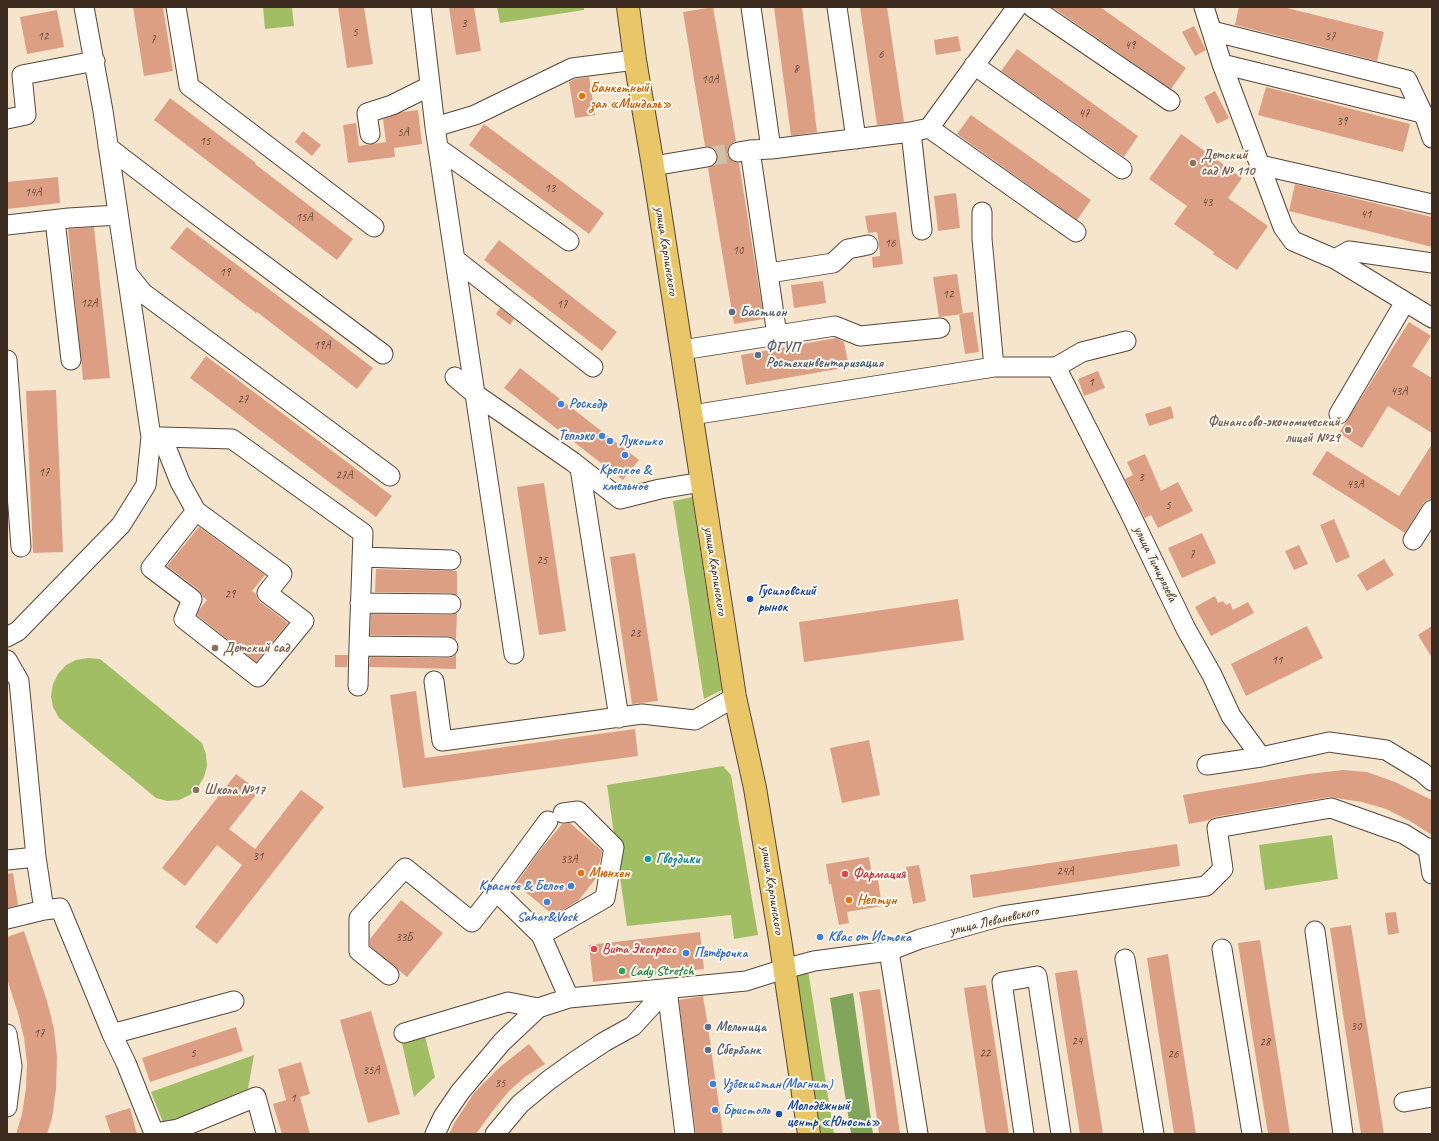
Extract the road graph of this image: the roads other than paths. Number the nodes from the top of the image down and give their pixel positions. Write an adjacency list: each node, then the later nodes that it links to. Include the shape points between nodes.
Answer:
1 (84, 7): 12 (street)
2 (176, 7): 36 (street, via 189,86)
3 (421, 7): 15 (street)
4 (628, 7): 11 (main road, улица Карпинского)
5 (751, 7): 26 (street)
6 (837, 7): 23 (street)
7 (1017, 7): 14 (street)
8 (1032, 7): 16 (street)
9 (1204, 7): 10 (street)
10 (1212, 31): 13 (street); 17 (street, via 1407,80)
11 (635, 60): 19 (street, via 572,68 475,115); 29 (main road, улица Карпинского)
12 (95, 61): 18 (street, via 22,75 26,115); 24 (street)
13 (1222, 64): 17 (street); 28 (street)
14 (974, 66): 20 (street); 30 (street)
15 (430, 86): 19 (street); 21 (street, via 392,105 367,113)
16 (1170, 101)
17 (1426, 115): 22 (street)
18 (7, 119)
19 (435, 127): 25 (street)
20 (920, 130): 23 (street); 37 (street); 38 (street)
21 (370, 134)
22 (1432, 138)
23 (856, 139): 26 (street)
24 (108, 147): 33 (street); 52 (street)
25 (438, 148): 39 (street); 42 (street)
26 (770, 149): 45 (street, via 744,151)
27 (706, 157): 29 (street)
28 (1260, 165): 31 (street); 41 (street, via 1282,227 1293,241)
29 (653, 166): 51 (main road, улица Карпинского)
30 (1122, 169)
31 (1432, 204)
32 (982, 212): 56 (street, via 982,239)
33 (118, 215): 34 (street); 44 (street)
34 (55, 220): 35 (street); 54 (street)
35 (7, 225)
36 (374, 227)
37 (922, 230)
38 (1076, 232)
39 (569, 242)
40 (868, 245): 45 (street, via 848,249 833,263)
41 (1335, 258): 43 (street, via 1349,251); 46 (street)
42 (456, 260): 55 (street); 59 (street)
43 (1432, 262)
44 (127, 273): 63 (street); 65 (street, via 144,293)
45 (769, 273): 49 (street)
46 (1405, 302): 47 (street); 60 (street)
47 (1432, 318)
48 (940, 328): 49 (street, via 860,336 835,326)
49 (777, 335): 51 (street)
50 (1126, 341): 57 (street, via 1082,352)
51 (682, 350): 61 (main road, улица Карпинского)
52 (384, 354)
53 (7, 360): 62 (street)
54 (71, 360)
55 (593, 367)
56 (994, 367): 57 (street); 61 (street)
57 (1056, 367): 84 (street, улица Тимирязева, via 1232,716)
58 (455, 377): 59 (street)
59 (475, 394): 64 (street); 78 (street)
60 (1339, 414)
61 (692, 415): 66 (main road, улица Карпинского)
62 (9, 421): 70 (street)
63 (156, 437): 68 (street); 71 (street, via 232,439 363,533); 75 (street, via 146,485 121,525 18,632)
64 (580, 468): 66 (street, via 620,500 660,489); 83 (street)
65 (390, 476)
66 (702, 482): 82 (main road, улица Карпинского)
67 (1432, 510): 69 (street)
68 (196, 511): 68 (street, via 151,568 192,599 184,620 258,677 304,621 267,593 282,574)
69 (1413, 540)
70 (21, 547)
71 (362, 557): 72 (street); 73 (street)
72 (451, 560)
73 (360, 603): 74 (street); 76 (street)
74 (451, 604)
75 (7, 637)
76 (359, 646): 77 (street); 81 (street)
77 (448, 647)
78 (514, 654)
79 (7, 660): 88 (street, via 19,681)
80 (434, 681): 83 (street, via 442,740)
81 (358, 686)
82 (735, 697): 83 (street, via 695,720 642,714); 99 (main road, улица Карпинского, via 755,788)
83 (619, 718)
84 (1261, 757): 85 (street); 86 (street, via 1329,742 1386,750)
85 (1206, 765)
86 (1432, 781)
87 (1430, 848): 90 (street); 97 (street, улица Леваневского, via 1404,834 1331,808 1217,828 1223,870 1206,886 1002,916 920,939)
88 (36, 857): 89 (street); 92 (street)
89 (7, 860)
90 (1432, 874)
91 (495, 893): 95 (street); 95 (street, via 556,817 578,811 614,847 605,898); 100 (street, via 472,922 405,868 359,918 359,951)
92 (44, 910): 93 (street); 107 (street, via 60,908)
93 (7, 918)
94 (1315, 931): 122 (street)
95 (541, 935): 102 (street)
96 (1222, 949): 121 (street)
97 (889, 951): 99 (street, улица Леваневского, via 814,961); 117 (street)
98 (1125, 959): 120 (street)
99 (784, 968): 101 (street, улица Леваневского, via 746,981); 116 (main road, улица Карпинского)
100 (389, 975)
101 (668, 989): 102 (street, улица Леваневского); 114 (street, via 633,1026 574,1062 520,1104); 115 (street)
102 (569, 998): 104 (street, улица Леваневского)
103 (234, 1001): 107 (street)
104 (538, 1008): 105 (street, via 508,1002); 113 (street, via 502,1042 460,1092)
105 (404, 1033)
106 (7, 1034): 110 (street, via 12,1066)
107 (112, 1034): 111 (street, via 126,1062)
108 (1432, 1097): 109 (street)
109 (1404, 1102)
110 (7, 1107)
111 (154, 1134): 112 (street, via 178,1129 256,1097)
112 (266, 1134)
113 (435, 1134)
114 (495, 1134)
115 (685, 1134)
116 (809, 1134)
117 (918, 1134)
118 (1024, 1134): 119 (street, via 1002,982 1037,976)
119 (1061, 1134)
120 (1154, 1134)
121 (1252, 1134)
122 (1343, 1134)

